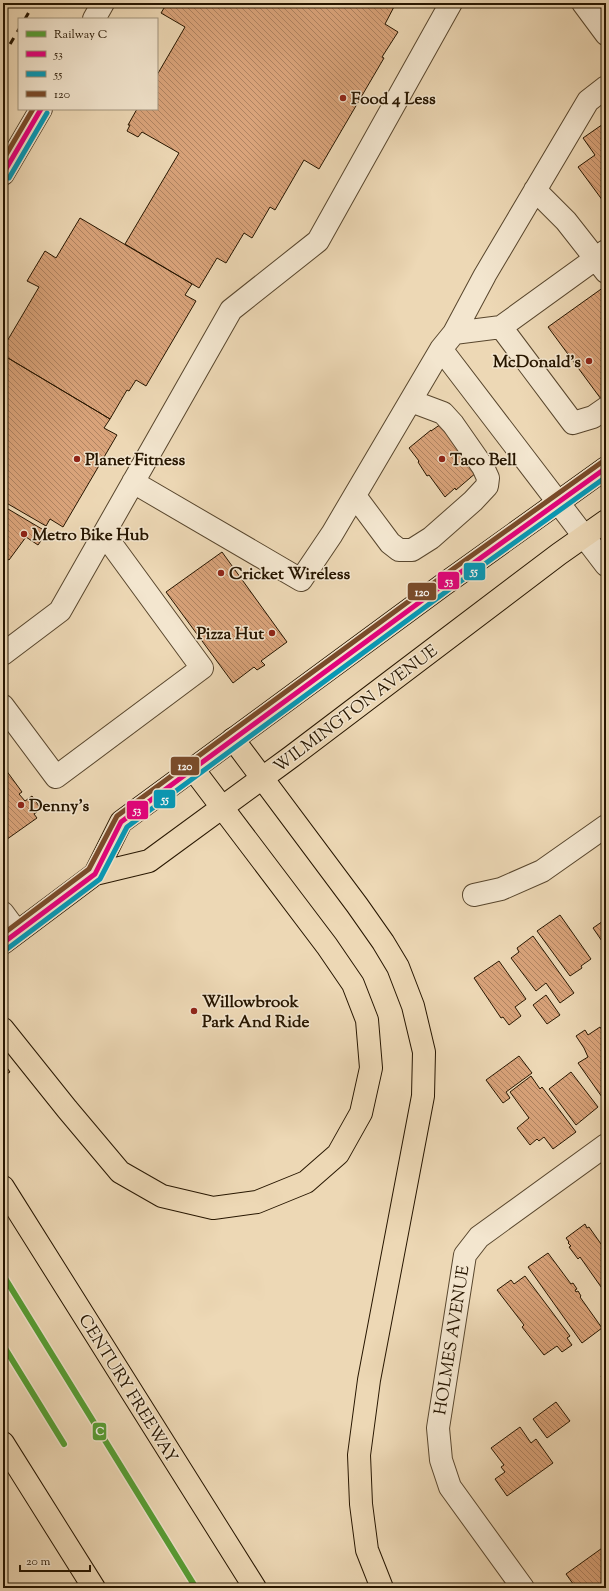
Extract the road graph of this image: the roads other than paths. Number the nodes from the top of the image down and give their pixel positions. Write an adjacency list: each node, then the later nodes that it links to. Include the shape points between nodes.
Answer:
1 (103, 3): 4 (street)
2 (451, 3): 16 (street, via 318,241 231,310)
3 (583, 3): 5 (street)
4 (95, 18)
5 (606, 34)
6 (606, 87): 9 (street, via 588,101)
7 (40, 110): 8 (street)
8 (3, 174)
9 (535, 190): 10 (street); 12 (street)
10 (603, 260): 11 (street)
11 (501, 327): 12 (street); 14 (street, via 573,423 593,417)
12 (447, 341): 13 (street); 18 (street)
13 (410, 401): 17 (street); 17 (street, via 443,413 453,424 483,467 488,478 487,486 474,501 431,538 412,550 399,550 390,543)
14 (606, 408)
15 (606, 468): 18 (main road, WILMINGTON AVENUE)
16 (133, 482): 17 (street, via 301,580); 20 (street)
17 (355, 496)
18 (558, 502): 21 (street); 25 (main road, WILMINGTON AVENUE)
19 (606, 521): 21 (main road, WILMINGTON AVENUE)
20 (104, 534): 23 (street, via 60,611); 24 (street, via 202,668 56,777)
21 (584, 536): 22 (street); 27 (main road, WILMINGTON AVENUE)
22 (606, 565)
23 (3, 654)
24 (3, 706)
25 (233, 739): 26 (main road, WILMINGTON AVENUE); 27 (main road)
26 (193, 769): 28 (main road); 30 (main road, WILMINGTON AVENUE, via 121,822)
27 (262, 778): 28 (main road, WILMINGTON AVENUE); 40 (main road, via 357,905 398,967 413,1006 424,1052 423,1096 369,1380 359,1455 361,1504 367,1550)
28 (222, 808): 30 (main road, WILMINGTON AVENUE, via 149,861); 34 (main road, via 328,946 353,984 367,1020 371,1068 361,1113 338,1154 306,1182 257,1202 213,1208 162,1196 120,1172)
29 (606, 826): 31 (street, via 542,871 501,889)
30 (94, 874): 33 (main road, WILMINGTON AVENUE)
31 (474, 895)
32 (3, 914): 33 (street)
33 (10, 938)
34 (3, 1030)
35 (606, 1145): 41 (street, HOLMES AVENUE, via 479,1237 465,1255 438,1428 441,1460 450,1487)
36 (3, 1187): 39 (main road, CENTURY FREEWAY)
37 (3, 1443): 38 (main road)
38 (94, 1588)
39 (255, 1588)
40 (382, 1588)
41 (523, 1588)

